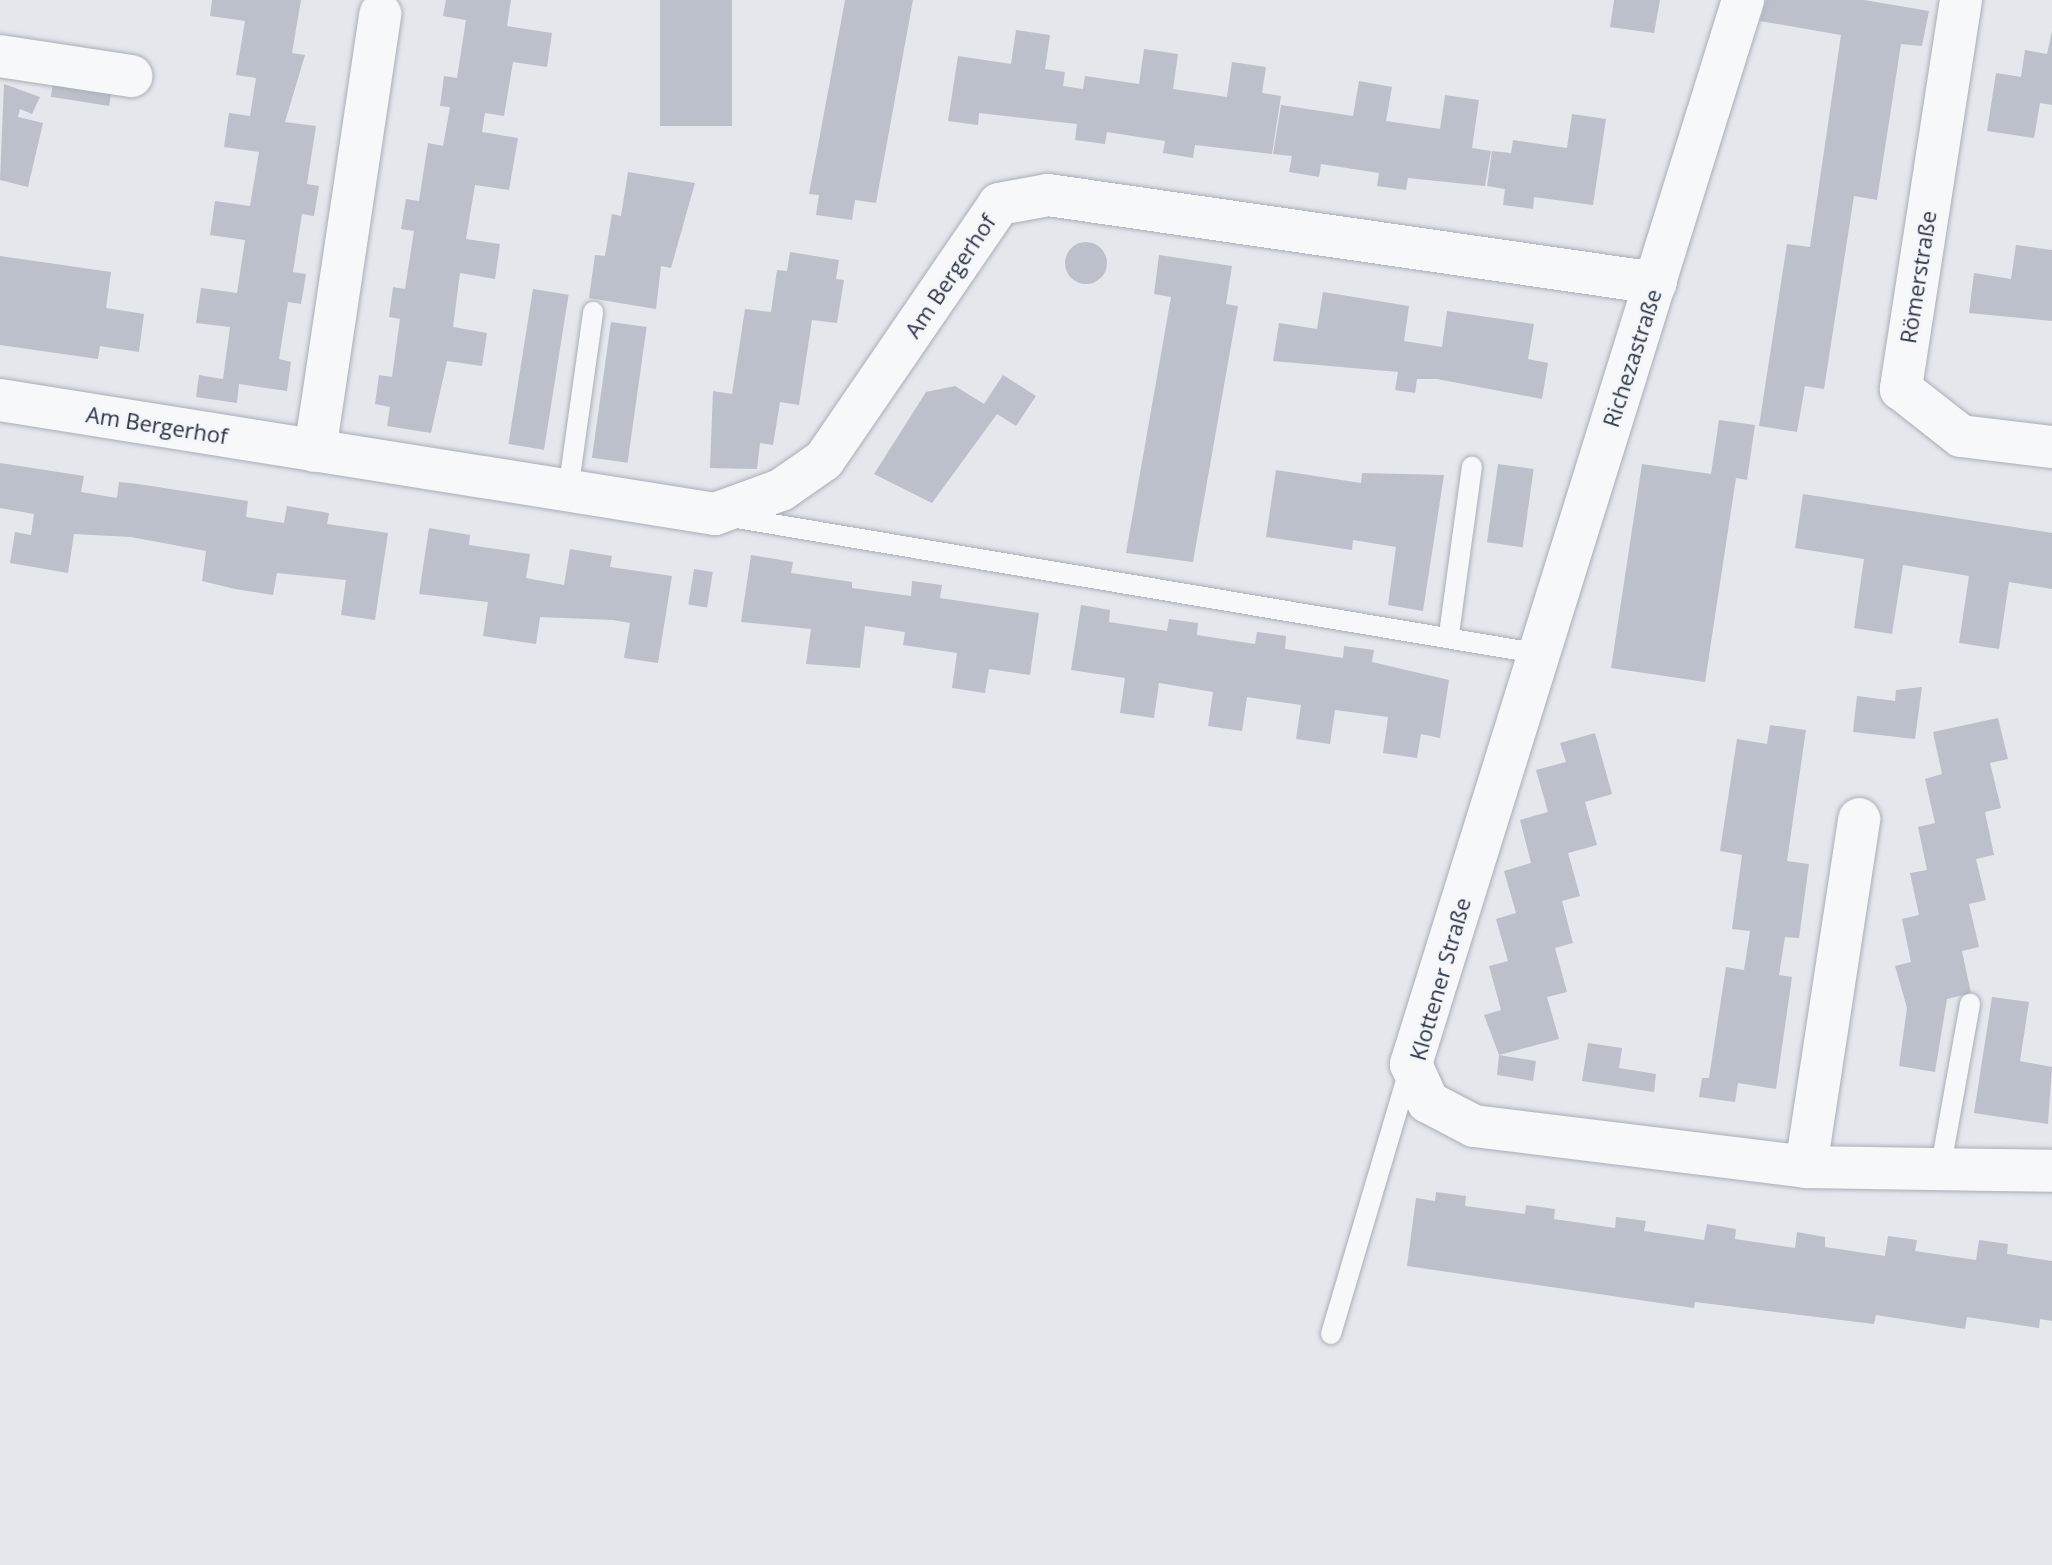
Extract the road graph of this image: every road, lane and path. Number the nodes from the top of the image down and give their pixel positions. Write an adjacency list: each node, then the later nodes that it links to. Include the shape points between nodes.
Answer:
1 (1743, 0): 6 (street, Richezastraße)
2 (1961, 0): 9 (street, Römerstraße, via 1901,389 1961,436)
3 (380, 14): 10 (street)
4 (0, 56): 5 (street)
5 (131, 76)
6 (1656, 283): 13 (street, Am Bergerhof, via 1048,195 999,204 824,460 781,490); 15 (street, Richezastraße)
7 (593, 312): 12 (lane)
8 (0, 400): 10 (street, Am Bergerhof)
9 (2052, 447)
10 (315, 451): 12 (street, Am Bergerhof)
11 (1472, 467): 14 (lane)
12 (568, 491): 13 (street, Am Bergerhof)
13 (715, 514): 14 (lane)
14 (1449, 634): 15 (lane)
15 (1535, 653): 16 (street, Richezastraße)
16 (1520, 715): 19 (street, Klottener Straße)
17 (1859, 819): 20 (street)
18 (1970, 1004): 21 (lane)
19 (1411, 1064): 20 (street, Klottener Straße, via 1428,1102 1474,1126); 23 (lane)
20 (1806, 1167): 21 (street, Klottener Straße)
21 (1940, 1171): 22 (street, Klottener Straße)
22 (2052, 1171)
23 (1331, 1334)

